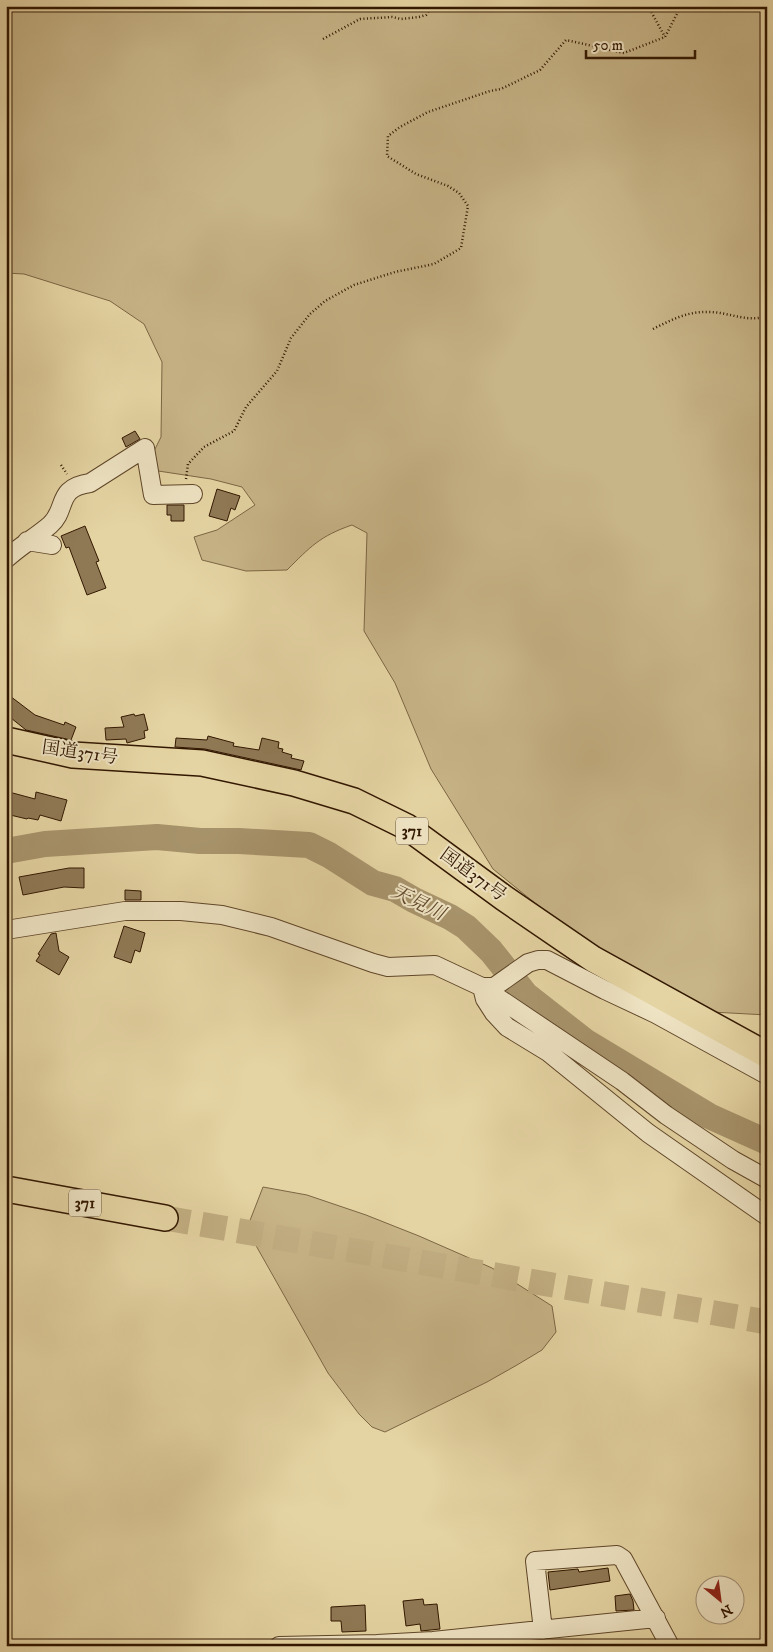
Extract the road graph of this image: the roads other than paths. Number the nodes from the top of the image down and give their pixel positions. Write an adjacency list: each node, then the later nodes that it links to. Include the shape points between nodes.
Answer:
1 (189, 494): 3 (street, via 153,495 145,448 90,483 80,484 69,492 50,525)
2 (52, 545): 3 (street)
3 (14, 549)
4 (6, 740): 7 (highway, 国道371号 / 371, via 73,755 202,763 294,783 354,801 407,827 593,959)
5 (6, 930): 6 (street, via 125,911 222,915 271,927 373,964 388,967 435,965)
6 (488, 987): 8 (street, via 528,963 547,960 656,1014); 9 (street, via 666,1115); 11 (street, via 485,999 507,1027 548,1052 648,1133)
7 (767, 1055)
8 (767, 1075)
9 (767, 1179)
10 (6, 1188): 12 (highway, 371)
11 (767, 1216)
12 (164, 1218)
13 (656, 1618): 14 (street); 14 (street, via 623,1559 617,1556 535,1561); 16 (street)
14 (543, 1630): 15 (street, via 387,1643)
15 (279, 1646)
16 (670, 1646)

